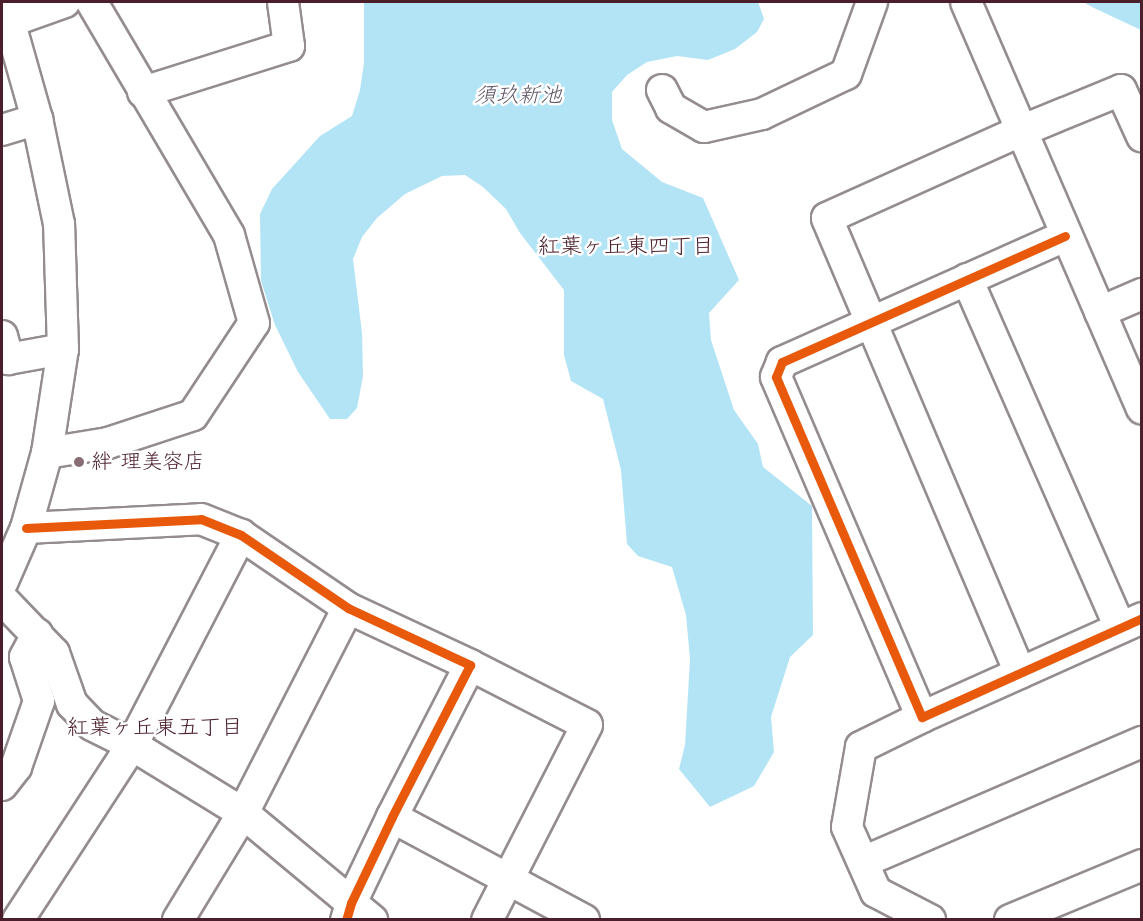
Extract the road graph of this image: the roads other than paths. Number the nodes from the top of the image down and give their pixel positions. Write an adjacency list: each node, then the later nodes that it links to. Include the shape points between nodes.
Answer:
1 (65, 2): 6 (street)
2 (92, 2): 8 (street)
3 (283, 2): 8 (street, via 290,46)
4 (872, 2): 7 (street, via 846,74 762,114 704,126 671,108)
5 (966, 2): 11 (street)
6 (6, 12): 9 (street)
7 (662, 90)
8 (143, 92): 21 (street, via 229,235 254,322 193,415 108,443)
9 (37, 119): 10 (street); 18 (street, via 58,224)
10 (2, 130)
11 (1021, 131): 12 (street, via 1121,90); 13 (street); 17 (street, via 827,218)
12 (1142, 136)
13 (1065, 236): 14 (street); 16 (street)
14 (968, 279): 17 (street); 27 (street)
15 (1142, 294): 16 (street)
16 (1100, 312): 20 (street)
17 (870, 322): 30 (street); 31 (street, via 782,362 776,377)
18 (63, 348): 19 (street); 21 (street)
19 (4, 352)
20 (1142, 409)
21 (47, 453): 22 (street)
22 (26, 528): 23 (street, via 201,519); 24 (street)
23 (241, 536): 26 (street); 33 (street)
24 (2, 583)
25 (2, 599): 28 (street)
26 (348, 608): 29 (street); 35 (street)
27 (1131, 623): 30 (street)
28 (37, 634): 33 (street, via 54,653 72,704 92,725); 34 (street, via 25,657 39,701 16,767)
29 (470, 665): 36 (street); 39 (street, via 587,724)
30 (1020, 673): 31 (street)
31 (922, 717): 37 (street, via 861,747 847,827)
32 (1142, 742): 37 (street)
33 (132, 745): 35 (street); 42 (street)
34 (2, 785)
35 (243, 813): 40 (street); 43 (street)
36 (392, 817): 39 (street); 40 (street)
37 (863, 862): 46 (street, via 876,892)
38 (1142, 865): 41 (street)
39 (509, 880): 44 (street); 45 (street)
40 (357, 914)
41 (1024, 917)
42 (18, 920)
43 (178, 920)
44 (487, 920)
45 (584, 920)
46 (930, 920)

